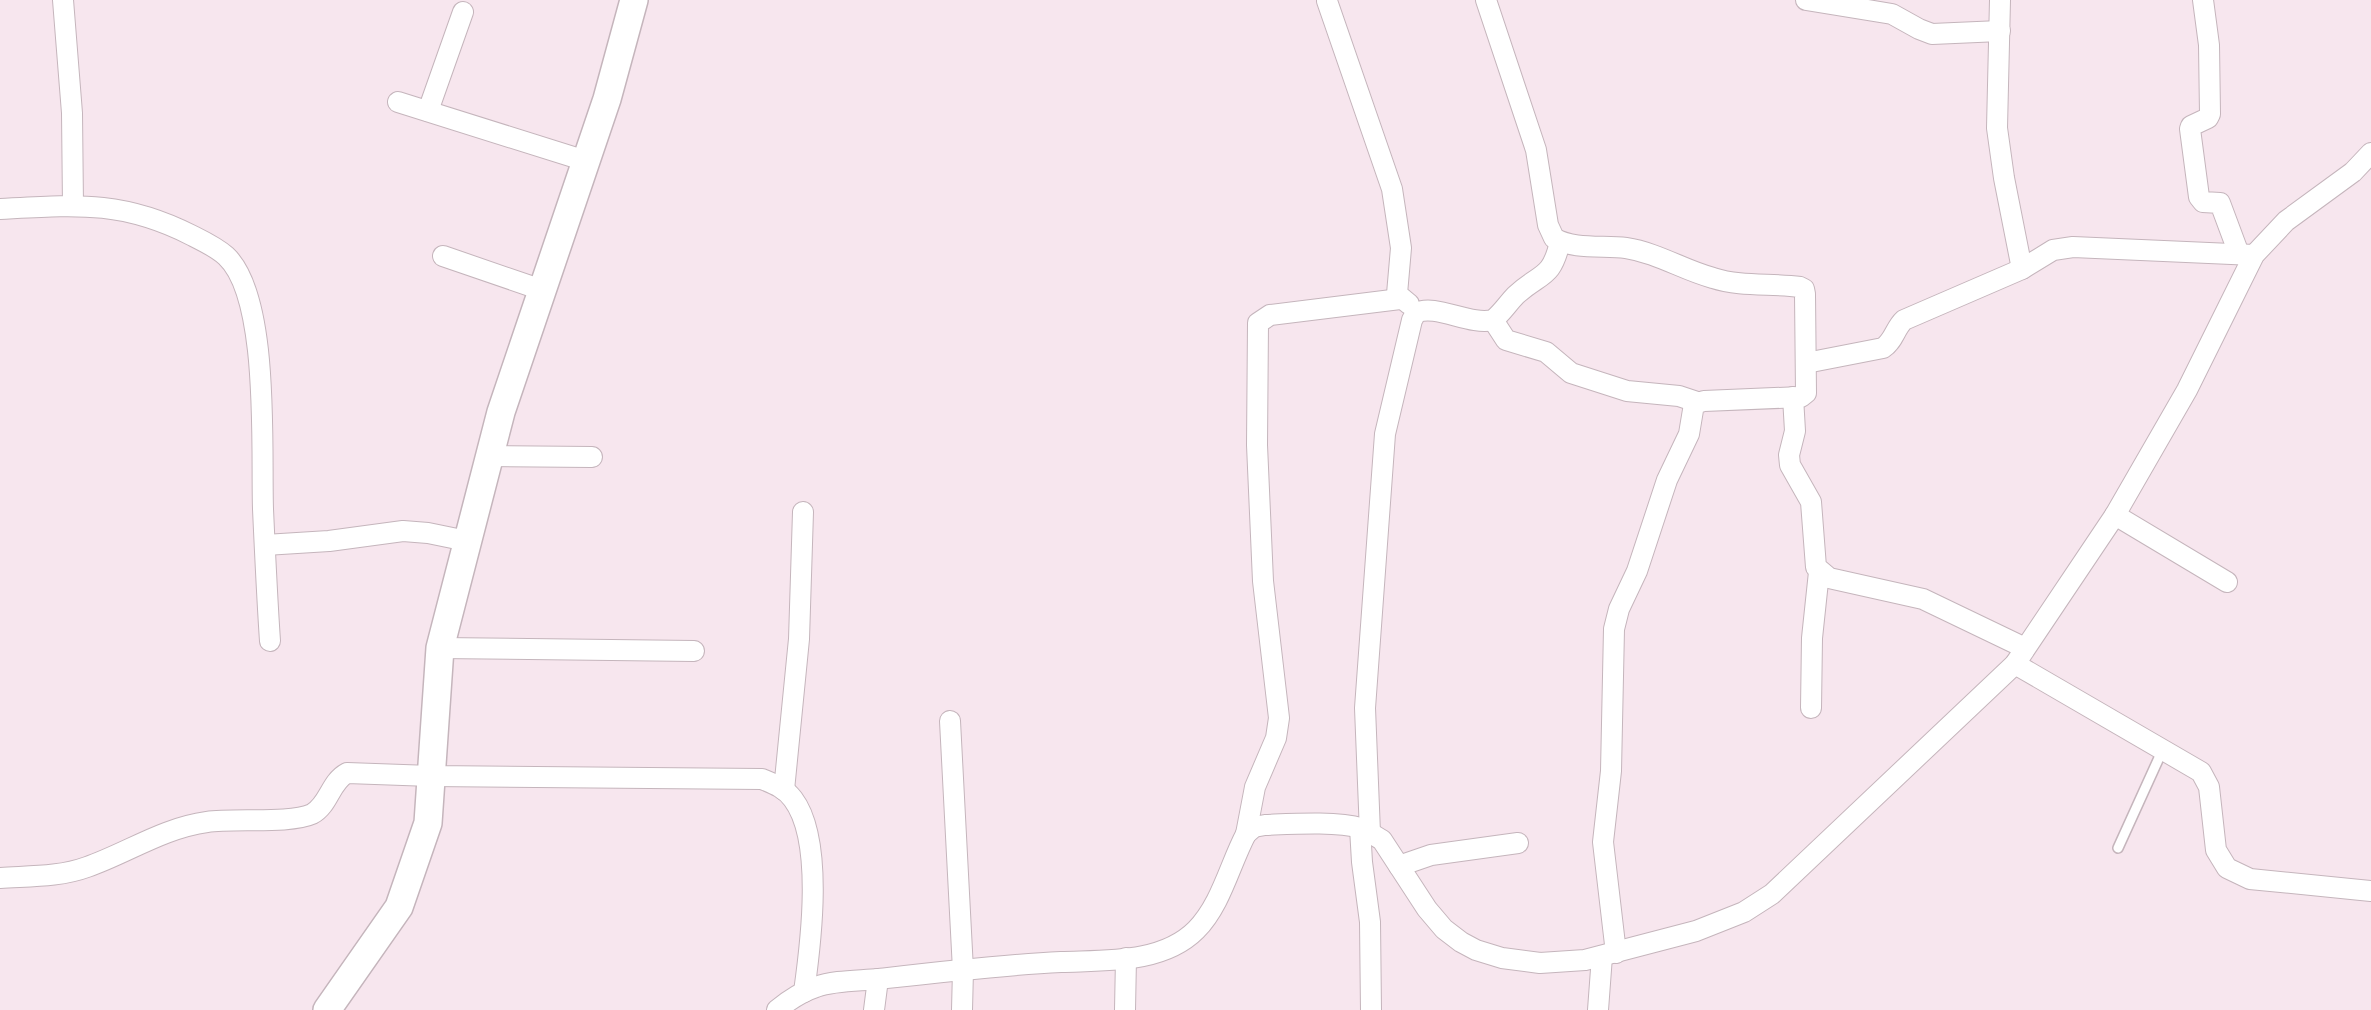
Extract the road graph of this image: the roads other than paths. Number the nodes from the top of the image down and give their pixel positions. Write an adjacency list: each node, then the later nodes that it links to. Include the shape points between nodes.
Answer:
1 (63, 0): 14 (street, via 72,113)
2 (634, 0): 13 (main road)
3 (1486, 0): 16 (street, via 1536,150 1550,233)
4 (1806, 0): 9 (street, via 1892,14 1932,34)
5 (2000, 0): 9 (street)
6 (2203, 0): 17 (street, via 2209,45 2210,114 2190,129 2199,197 2203,202 2220,203)
7 (1326, 1): 21 (street, via 1392,189 1401,248 1397,294)
8 (463, 12): 11 (street)
9 (2000, 31): 19 (street, via 1997,128)
10 (398, 102): 11 (street)
11 (428, 111): 13 (street)
12 (2371, 153): 17 (street, via 2353,172)
13 (586, 161): 20 (main road)
14 (73, 206): 15 (street); 32 (street, via 114,208 168,223 213,246 237,270 246,288 259,355)
15 (0, 209)
16 (1560, 242): 23 (street, via 1550,270 1518,293); 24 (street, via 1637,250 1733,282 1802,287)
17 (2246, 254): 19 (street, via 2073,247 2053,250); 30 (street, via 2187,390)
18 (443, 256): 20 (street)
19 (2022, 269): 24 (street, via 1904,320 1884,348)
20 (542, 290): 27 (main road)
21 (1400, 299): 22 (street); 45 (street, via 1270,315 1258,323 1257,445 1262,547 1279,718 1255,787)
22 (1419, 311): 23 (street); 44 (street, via 1412,320 1385,434 1365,708)
23 (1493, 320): 26 (street, via 1506,340 1546,352 1571,373 1634,393 1679,396)
24 (1806, 363): 25 (street, via 1806,393)
25 (1793, 397): 26 (street); 33 (street, via 1795,431 1790,465 1811,501)
26 (1697, 402): 51 (street, via 1689,434 1667,480 1614,629 1611,771 1603,842)
27 (489, 456): 28 (street); 31 (main road)
28 (592, 457)
29 (803, 512): 43 (street, via 800,639)
30 (2115, 514): 34 (street); 38 (street)
31 (467, 542): 32 (street, via 403,531); 36 (main road)
32 (265, 545): 35 (street)
33 (1819, 572): 38 (street, via 1829,578 1923,600); 39 (street, via 1812,638)
34 (2227, 582)
35 (270, 641)
36 (440, 648): 37 (street); 42 (main road)
37 (694, 651)
38 (2020, 656): 41 (street); 51 (street, via 1772,894 1744,912 1696,932)
39 (1811, 708)
40 (950, 721): 53 (street)
41 (2163, 748): 47 (lane); 50 (street, via 2193,765 2206,778 2216,850 2227,868 2250,879)
42 (431, 776): 43 (street, via 746,778 762,779); 49 (street, via 347,773 335,782 323,804 309,815 207,822 157,835 66,873); 56 (main road, via 428,823 399,907)
43 (784, 790): 55 (street, via 802,814 809,846 813,909)
44 (1365, 830): 45 (street, via 1326,825 1265,825); 48 (street, via 1382,840); 61 (street, via 1362,862 1370,922)
45 (1246, 834): 52 (street, via 1212,908 1196,931 1169,948)
46 (1518, 843): 48 (street, via 1431,855)
47 (2118, 848)
48 (1399, 866): 51 (street, via 1444,929 1476,950 1540,963)
49 (0, 878)
50 (2371, 891)
51 (1609, 954): 62 (street)
52 (1126, 958): 53 (street); 60 (street)
53 (963, 970): 54 (street); 59 (street)
54 (878, 979): 55 (street, via 818,986); 58 (street)
55 (804, 992): 57 (street)
56 (327, 1010)
57 (777, 1010)
58 (874, 1010)
59 (962, 1010)
60 (1125, 1010)
61 (1371, 1010)
62 (1598, 1010)

